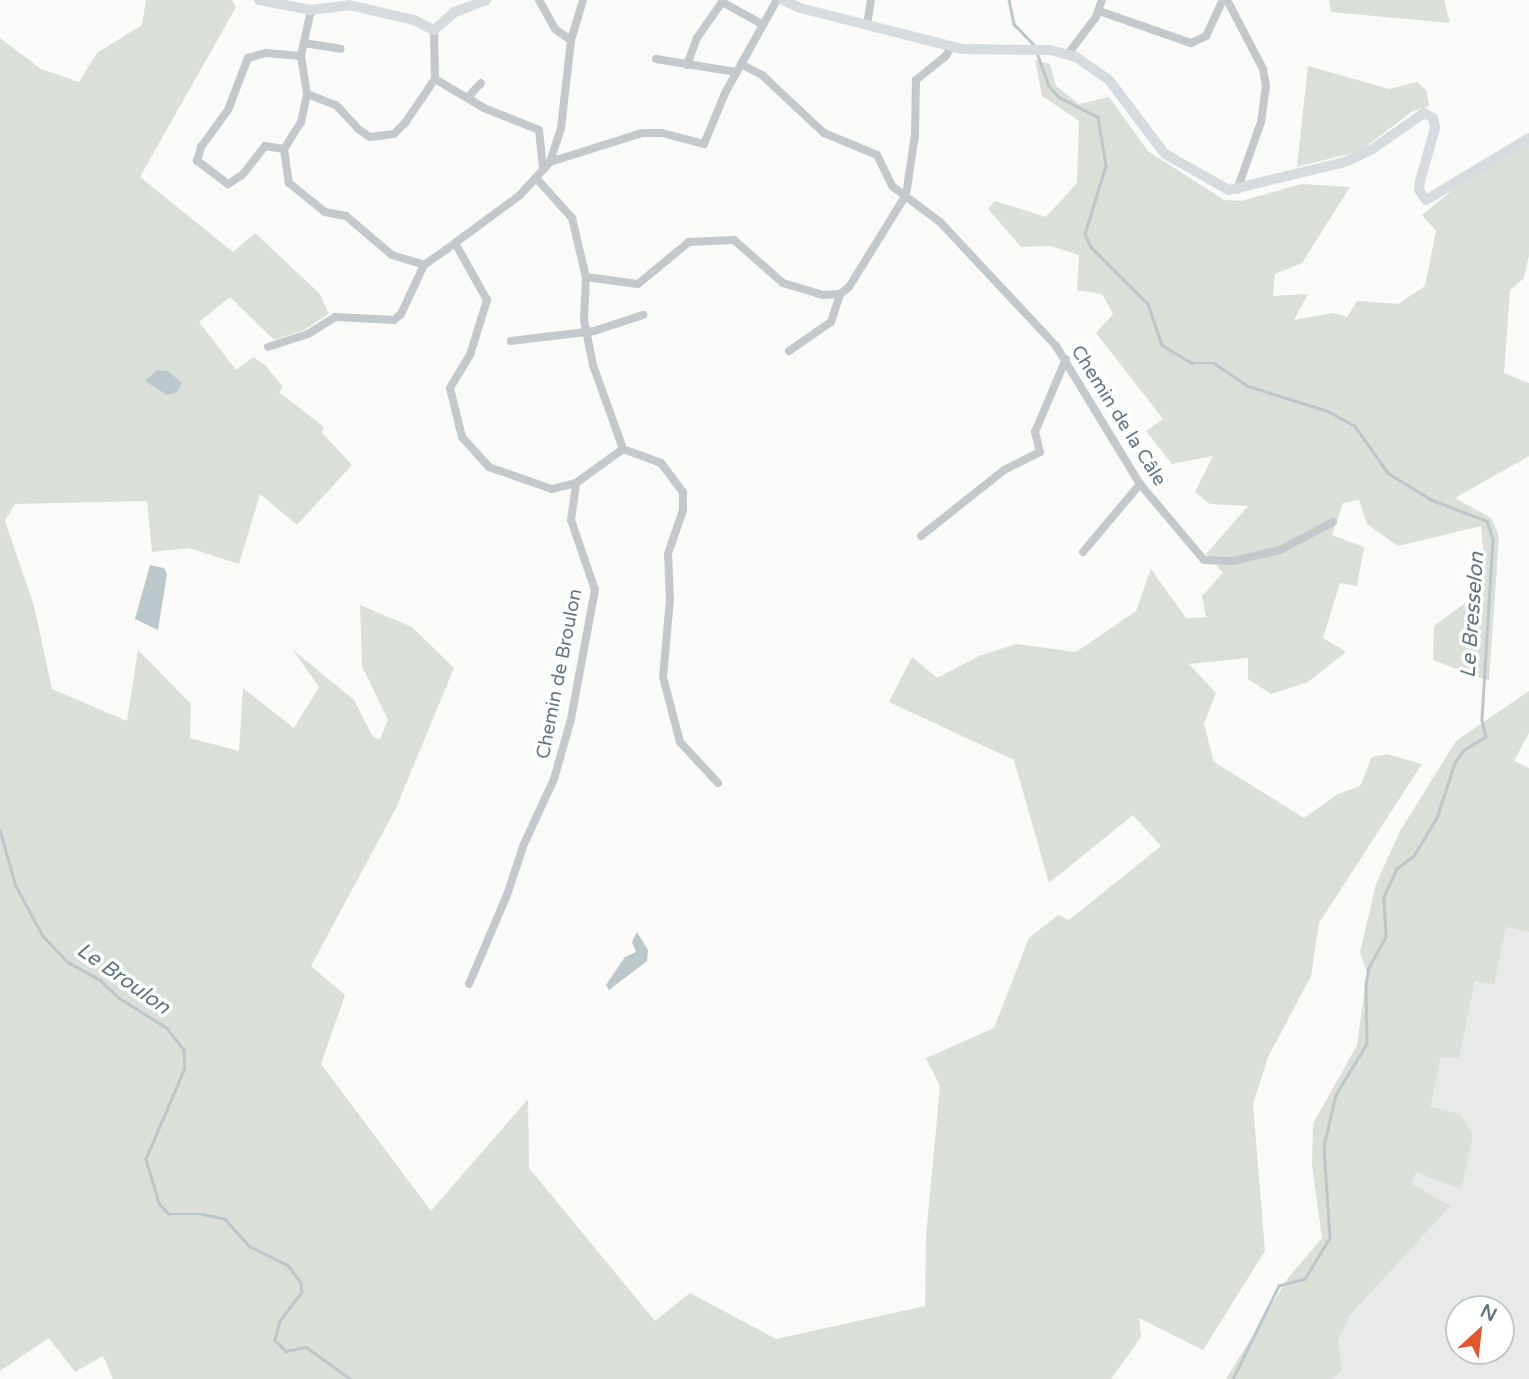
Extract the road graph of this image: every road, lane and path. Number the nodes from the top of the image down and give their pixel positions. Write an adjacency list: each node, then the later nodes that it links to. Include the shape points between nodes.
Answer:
1 (259, 0): 10 (street)
2 (487, 0): 14 (street, via 455,12)
3 (539, 0): 15 (street, via 555,29)
4 (583, 0): 15 (street)
5 (777, 0): 12 (street)
6 (783, 0): 13 (street)
7 (871, 0): 13 (street)
8 (1102, 0): 11 (street)
9 (1225, 0): 11 (street, via 1206,36 1192,43); 32 (street, via 1265,78 1261,122)
10 (315, 6): 14 (street, via 349,5 414,20); 16 (street)
11 (1099, 11): 19 (street)
12 (762, 24): 22 (street, via 722,2 697,38); 23 (street)
13 (867, 24): 17 (street)
14 (434, 30): 24 (street)
15 (571, 40): 30 (street, via 561,128)
16 (304, 43): 18 (street); 20 (street)
17 (951, 47): 19 (street); 33 (street, via 916,80 915,135)
18 (341, 49)
19 (1068, 54): 32 (street, via 1109,80 1165,154 1207,181)
20 (301, 56): 26 (street); 29 (street, via 266,53 248,58 228,110 201,147 197,161 228,184 242,175 265,146)
21 (656, 60): 22 (street)
22 (687, 65): 23 (street)
23 (739, 68): 30 (street, via 704,144 662,132 642,133); 33 (street, Chemin de la Câle, via 762,75 824,133 877,155 892,186)
24 (435, 79): 26 (street, via 405,123 394,134 379,136 370,137 336,105); 27 (street)
25 (481, 83): 27 (street)
26 (307, 94): 29 (street, via 300,122)
27 (468, 97): 30 (street, via 539,130)
28 (1529, 138): 32 (street, via 1426,200 1419,190 1420,181 1435,128 1433,118 1424,113 1371,150 1345,162)
29 (284, 149): 35 (street, via 289,183 300,196 325,212 346,216 392,255)
30 (547, 165): 31 (street)
31 (536, 178): 34 (street); 36 (street, via 572,218)
32 (1237, 190)
33 (906, 195): 37 (street, via 849,287); 43 (street, Chemin de la Câle, via 940,222)
34 (455, 243): 35 (street); 45 (street, via 487,300 470,355 450,388 462,437 489,467 552,489)
35 (424, 265): 41 (street, via 394,320 335,317 308,334)
36 (586, 277): 37 (street, via 638,284 689,242 734,240 783,283 823,295); 39 (street)
37 (840, 294): 42 (street, via 831,322)
38 (643, 315): 39 (street)
39 (586, 332): 40 (street); 44 (street, via 601,392)
40 (511, 341)
41 (268, 347)
42 (789, 351)
43 (1066, 359): 46 (street, Chemin de la Câle); 48 (street, via 1035,432 1040,452 1004,470)
44 (623, 449): 45 (street); 50 (street, via 661,463 683,492 683,510 668,554 670,599 663,677 680,742)
45 (576, 483): 51 (street, Chemin de Broulon, via 571,520 595,590 571,719 554,779)
46 (1140, 484): 47 (street, Chemin de la Câle, via 1204,560 1233,561 1280,550); 49 (street)
47 (1333, 522)
48 (921, 536)
49 (1083, 552)
50 (718, 783)
51 (469, 984)

